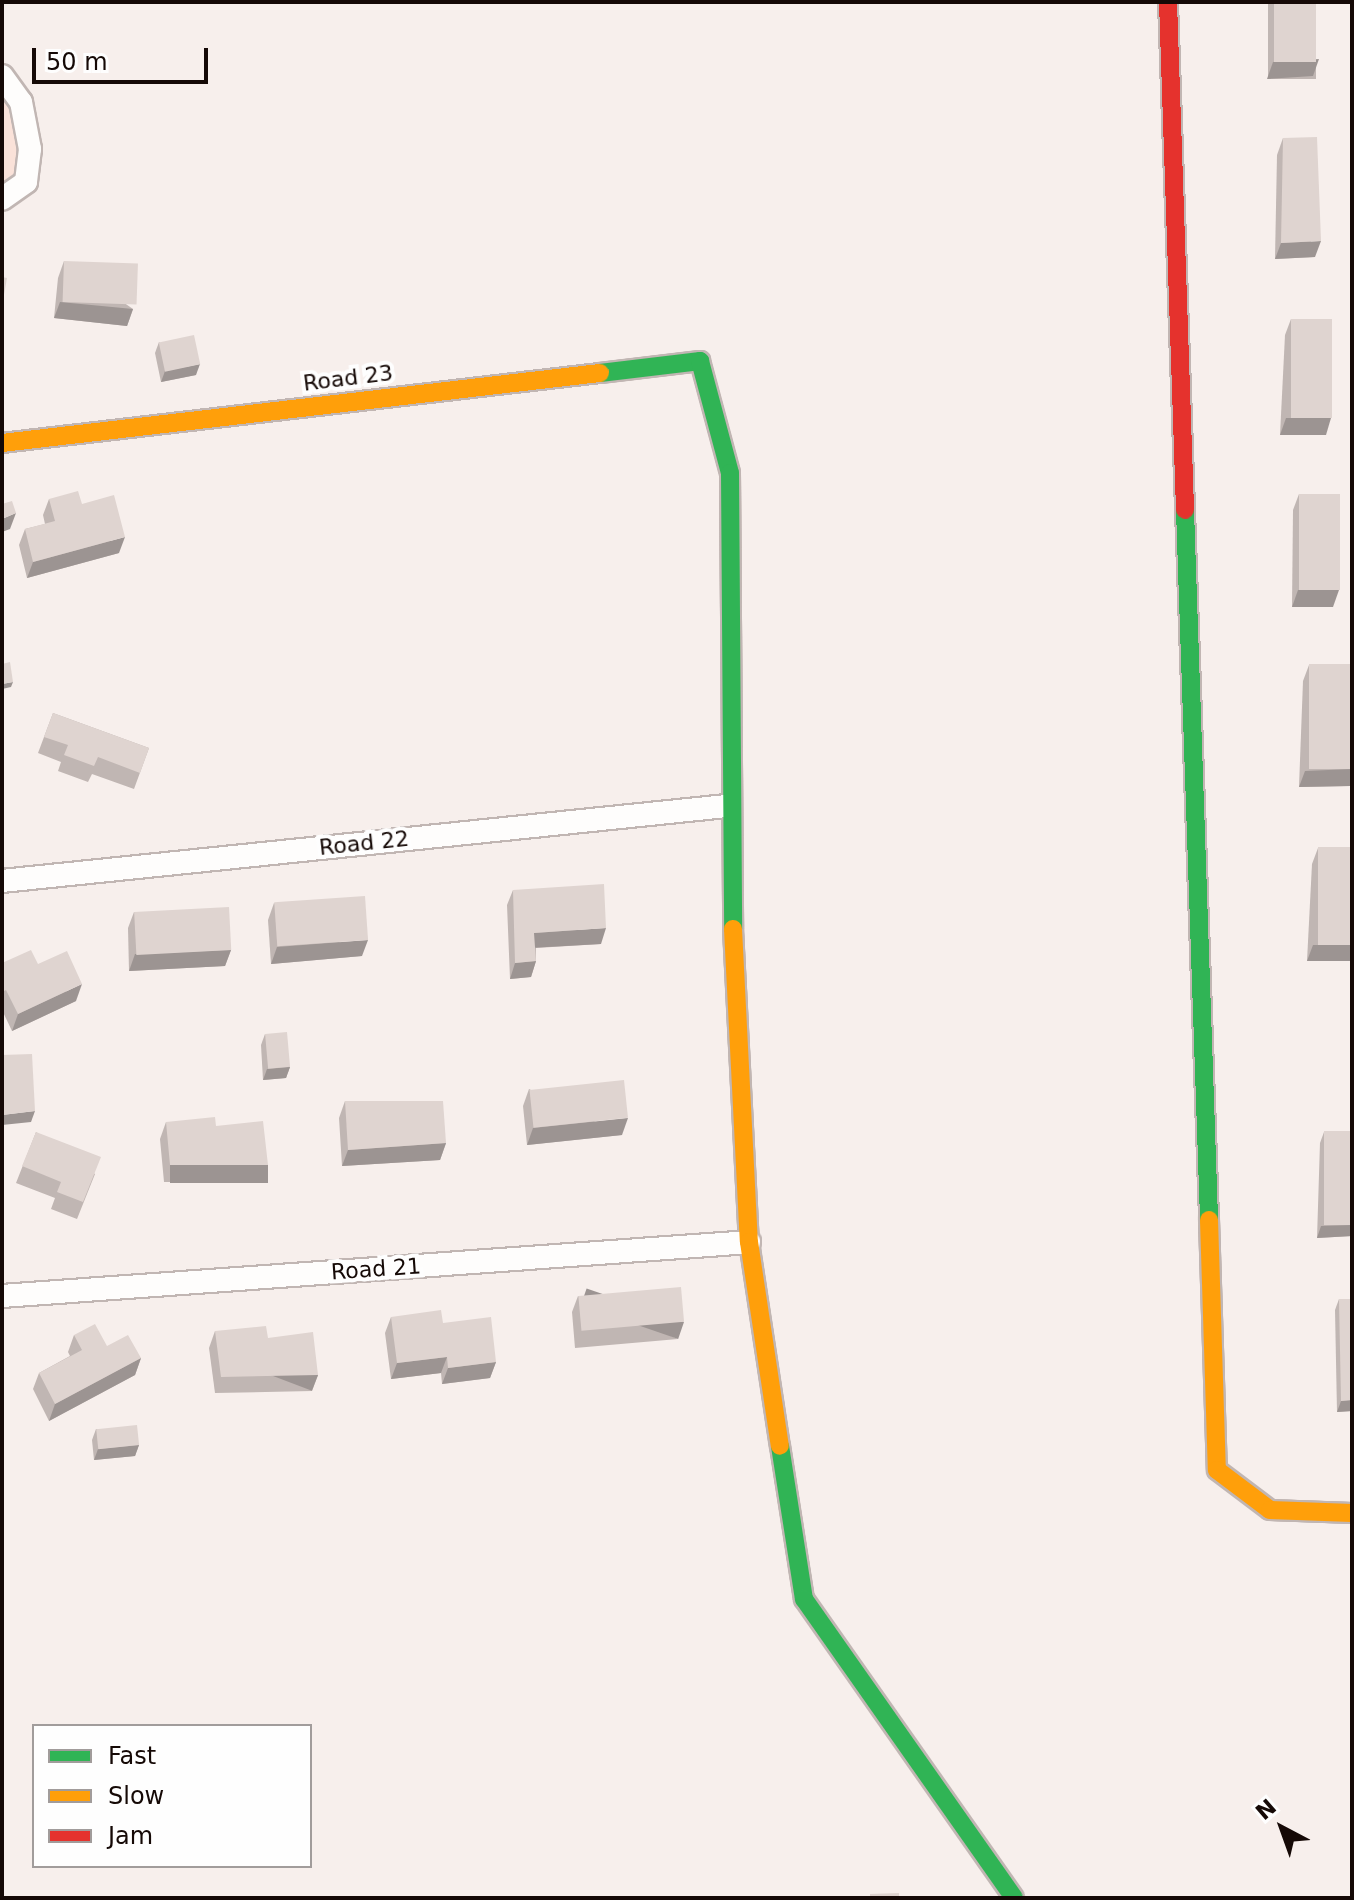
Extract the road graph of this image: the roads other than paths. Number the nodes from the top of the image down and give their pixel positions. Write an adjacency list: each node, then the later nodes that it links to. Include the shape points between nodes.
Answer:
1 (1168, 2): 9 (street, via 1217,1470 1270,1510)
2 (2, 76): 3 (street, via 21,102 30,149 26,182)
3 (2, 199)
4 (2, 443): 5 (street, Road 23, via 700,361 730,473)
5 (727, 806): 6 (street, Road 22); 7 (street)
6 (2, 881)
7 (749, 1242): 8 (street, Road 21); 10 (street, via 804,1599)
8 (2, 1296)
9 (1352, 1513)
10 (1014, 1898)

